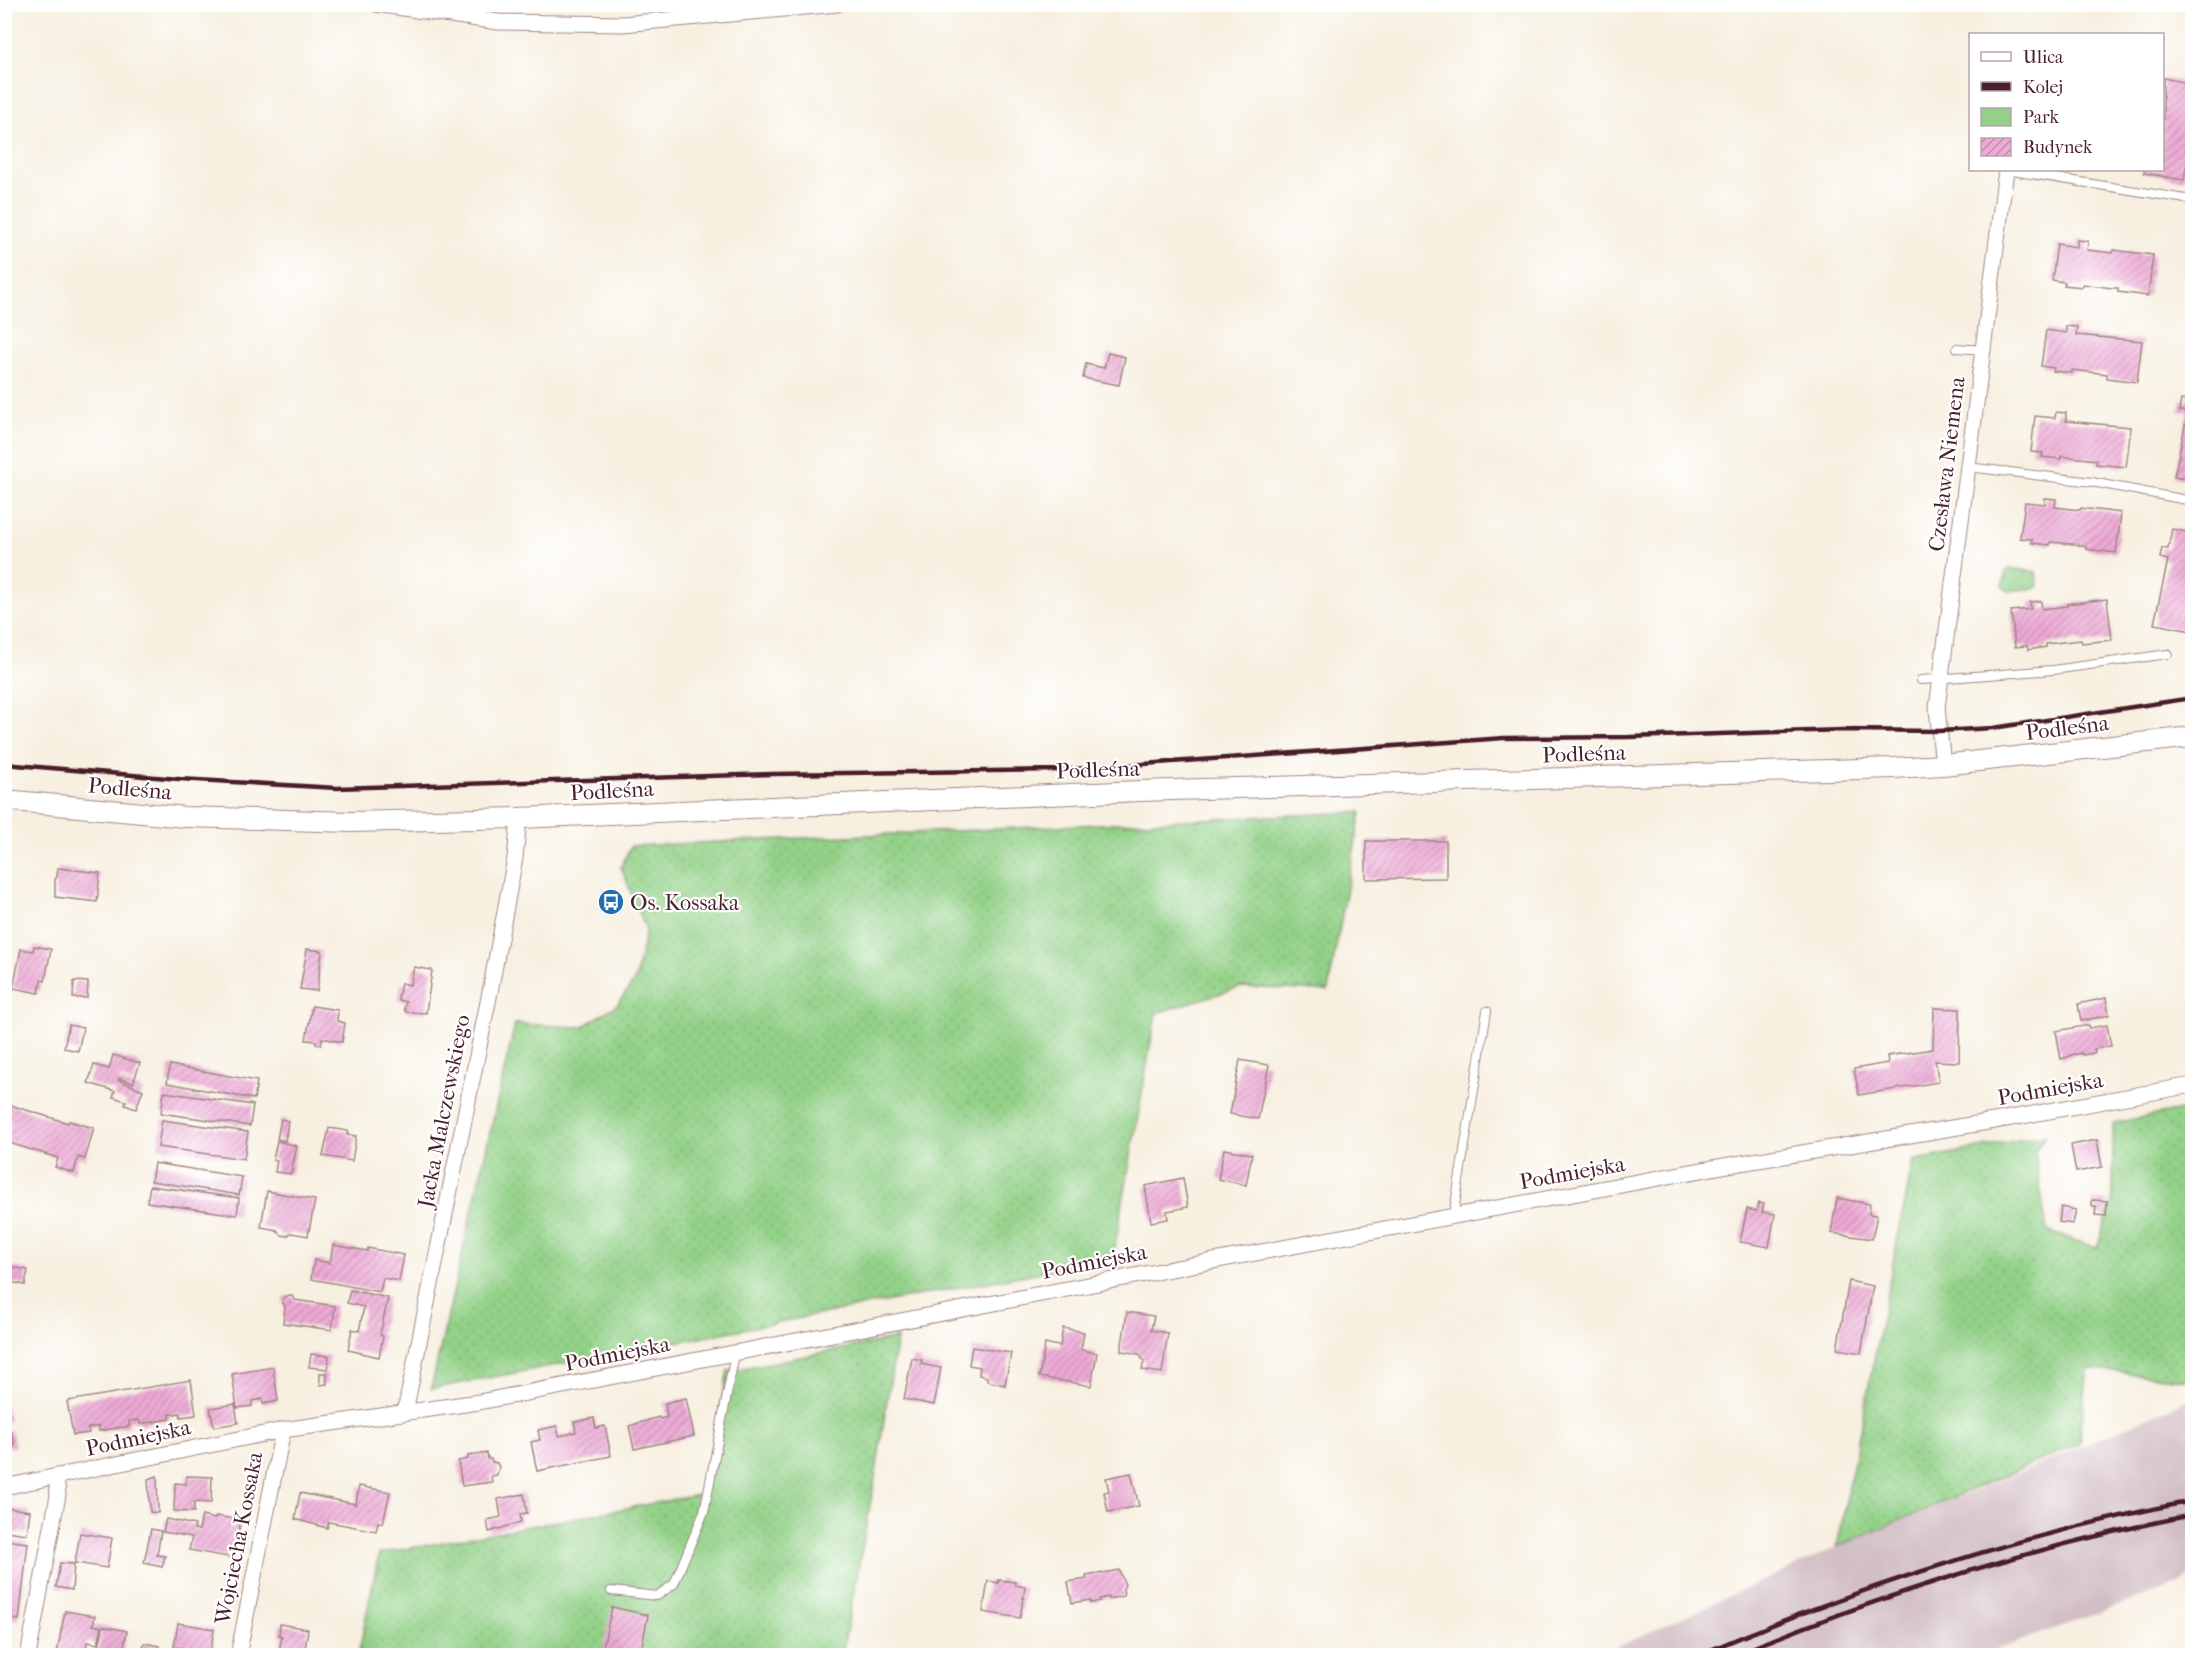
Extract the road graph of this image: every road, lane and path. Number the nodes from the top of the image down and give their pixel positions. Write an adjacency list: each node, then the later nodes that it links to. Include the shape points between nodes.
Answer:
1 (376, 4): 3 (street)
2 (837, 4): 3 (street, via 623,24 498,22)
3 (428, 8)
4 (2006, 171): 8 (street, Czesława Niemena)
5 (2012, 171): 6 (lane)
6 (2193, 200)
7 (1957, 348): 8 (lane)
8 (1983, 350): 9 (street, Czesława Niemena)
9 (1968, 467): 10 (lane, via 2092,482); 12 (street, Czesława Niemena)
10 (2193, 501)
11 (2168, 654): 12 (lane, via 2053,670)
12 (1941, 678): 13 (lane); 15 (street, Czesława Niemena, via 1936,708)
13 (1921, 680)
14 (2193, 737): 15 (street, Podleśna)
15 (1943, 765): 17 (street, Podleśna, via 1151,791)
16 (4, 800): 17 (street, Podleśna, via 185,817 293,822)
17 (519, 818): 22 (street, Jacka Malczewskiego, via 490,992)
18 (1487, 1011): 20 (lane)
19 (2193, 1085): 20 (street, Podmiejska)
20 (1453, 1217): 21 (street, Podmiejska)
21 (735, 1354): 22 (street, Podmiejska); 26 (lane, via 704,1512 674,1584 657,1596)
22 (405, 1412): 23 (street, Podmiejska)
23 (283, 1430): 24 (street, Podmiejska); 28 (street, Wojciecha Kossaka)
24 (56, 1476): 25 (street, Podmiejska); 27 (street, via 58,1495)
25 (4, 1487)
26 (611, 1591)
27 (28, 1656)
28 (238, 1656)

